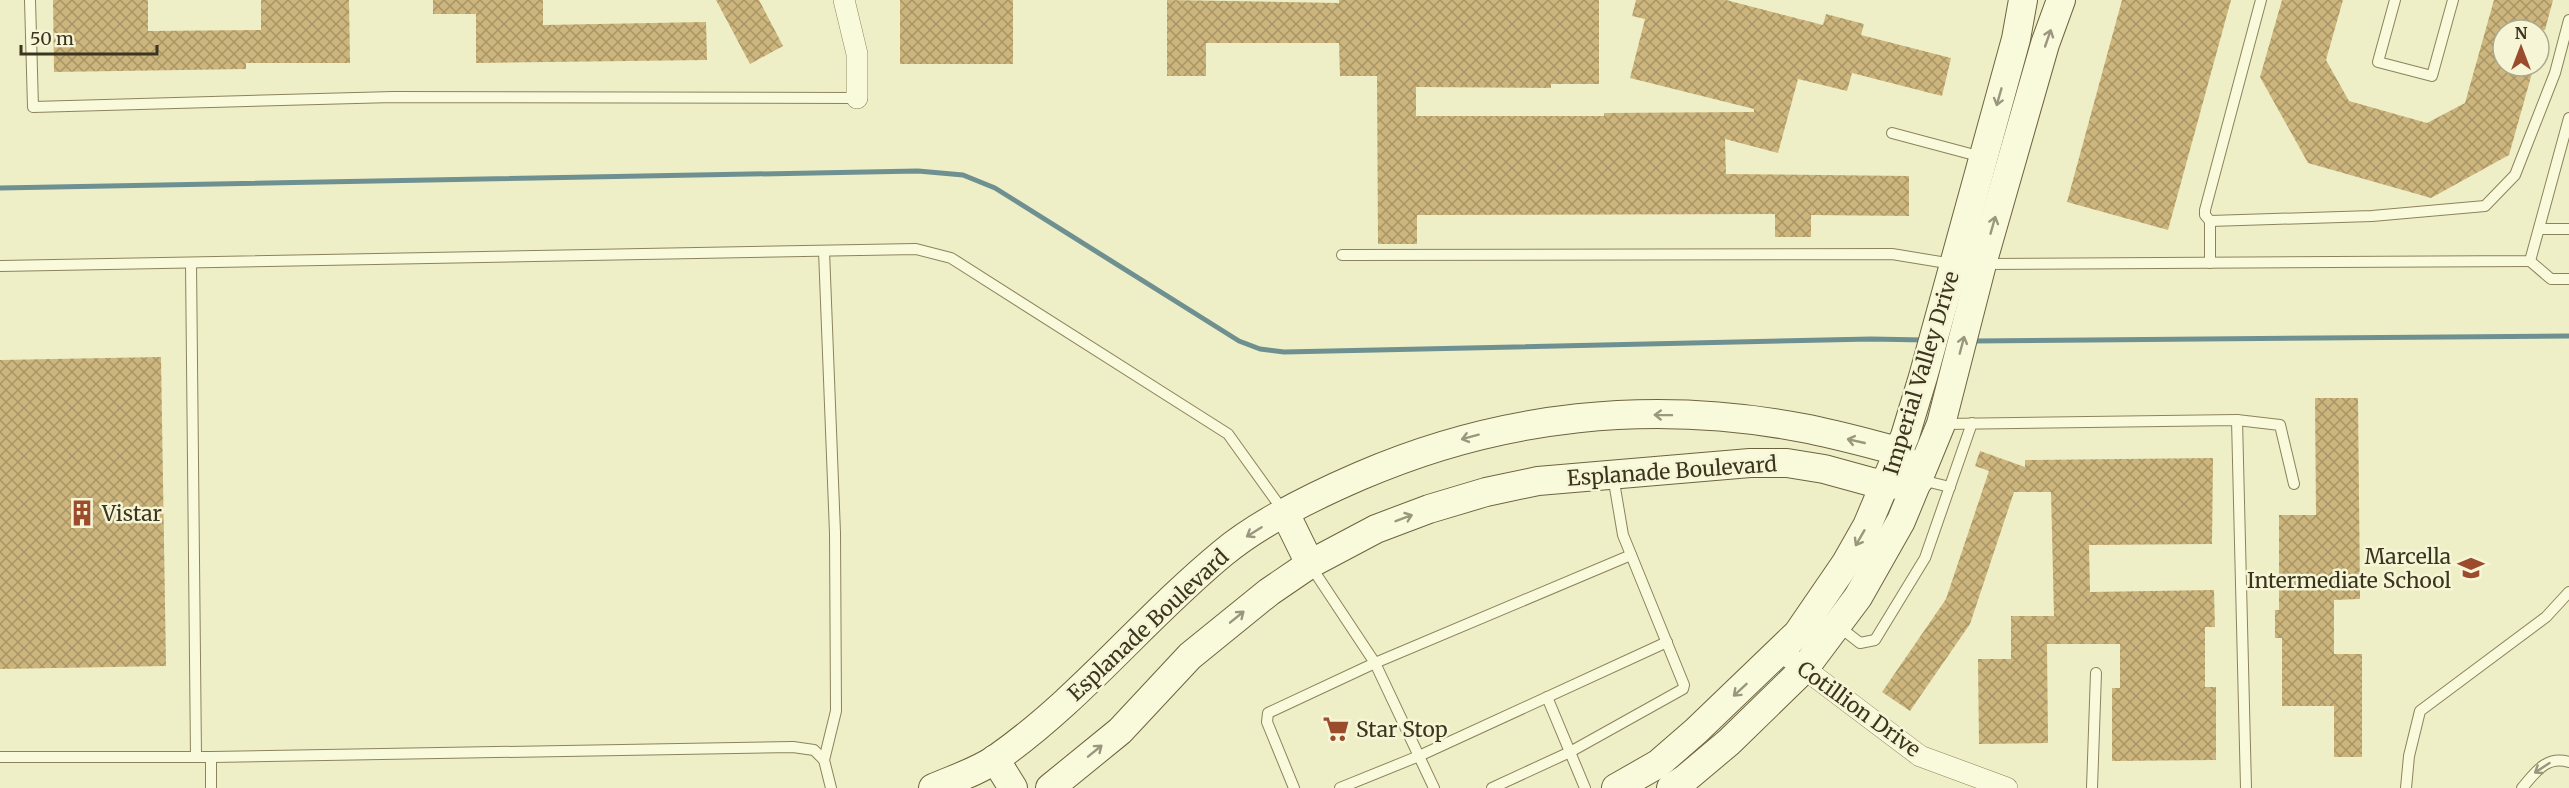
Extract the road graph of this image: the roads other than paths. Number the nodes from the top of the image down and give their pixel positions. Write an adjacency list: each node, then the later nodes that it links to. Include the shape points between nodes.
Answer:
1 (30, 0): 9 (lane, via 33,107 393,97)
2 (844, 0): 9 (street, via 857,54)
3 (2024, 0): 12 (street, Imperial Valley Drive, one-way to 12)
4 (2061, 0): 23 (street, Imperial Valley Drive, one-way to 4)
5 (2261, 0): 15 (lane, via 2205,210)
6 (2395, 0): 7 (lane, via 2378,62 2432,76)
7 (2453, 0)
8 (2569, 20): 15 (lane, via 2555,73 2515,175 2485,206 2372,216)
9 (857, 98)
10 (2569, 118): 13 (lane)
11 (1892, 133): 12 (lane)
12 (1982, 158): 23 (street, Imperial Valley Drive)
13 (2557, 168): 14 (lane); 16 (lane)
14 (2569, 168)
15 (2210, 221): 22 (lane)
16 (2539, 229): 17 (lane); 20 (lane)
17 (2569, 229)
18 (824, 251): 21 (lane); 35 (lane, via 916,249 951,258 1228,434); 53 (lane, via 835,532 836,711)
19 (1342, 255): 23 (lane, via 1892,254)
20 (2530, 261): 22 (lane); 25 (lane, via 2551,279)
21 (191, 263): 24 (lane); 49 (lane)
22 (2210, 263): 23 (lane)
23 (1969, 264): 28 (street, Imperial Valley Drive, one-way to 23, via 1974,302); 29 (street, Imperial Valley Drive, via 1944,303)
24 (0, 266)
25 (2569, 279)
26 (2237, 420): 27 (lane); 32 (lane, via 2280,425); 69 (lane)
27 (1972, 423): 28 (lane); 34 (lane)
28 (1941, 424): 31 (street, Imperial Valley Drive)
29 (1899, 450): 31 (street); 33 (street, Imperial Valley Drive); 35 (street, Esplanade Boulevard, one-way to 35, via 1803,428 1701,415 1572,419 1515,426 1402,458)
30 (1613, 473): 33 (street, Esplanade Boulevard, via 1786,463); 36 (lane, via 1621,527); 37 (street, Esplanade Boulevard, one-way to 30, via 1376,529 1429,508 1538,481)
31 (1919, 480): 33 (street, Esplanade Boulevard); 34 (lane); 39 (street, Imperial Valley Drive, via 1883,555)
32 (2294, 484)
33 (1886, 486): 41 (street, Imperial Valley Drive, one-way to 41, via 1846,563)
34 (1950, 487): 39 (lane, via 1925,558 1875,640 1860,643)
35 (1285, 513): 37 (street); 52 (street, Esplanade Boulevard, one-way to 52, via 1225,551 1179,591 1081,690)
36 (1631, 555): 40 (lane); 42 (lane)
37 (1310, 564): 42 (lane); 60 (street, Esplanade Boulevard, one-way to 37, via 1120,731 1190,656)
38 (2569, 592): 70 (lane, via 2546,617 2420,711)
39 (1837, 625): 43 (street, Imperial Valley Drive)
40 (1667, 642): 45 (lane); 46 (lane, via 1683,689)
41 (1781, 651): 43 (street, Cotillion Drive); 51 (street, Imperial Valley Drive, one-way to 51)
42 (1375, 663): 47 (lane); 61 (lane, via 1268,713 1267,722)
43 (1804, 669): 55 (street, Imperial Valley Drive); 67 (street, Cotillion Drive, via 1920,756)
44 (2096, 673): 68 (lane)
45 (1547, 697): 46 (lane); 47 (lane)
46 (1570, 752): 64 (lane); 65 (lane)
47 (1419, 756): 62 (lane); 63 (lane)
48 (0, 757): 49 (lane)
49 (196, 757): 50 (lane)
50 (211, 757): 53 (lane, via 794,747 814,750); 56 (lane)
51 (1666, 757): 55 (street); 66 (street, Imperial Valley Drive)
52 (996, 759): 58 (street, Esplanade Boulevard); 59 (street)
53 (824, 760): 57 (lane)
54 (2569, 762): 71 (lane, one-way to 71, via 2548,763 2534,772)
55 (1678, 784)
56 (211, 788)
57 (831, 788)
58 (933, 788)
59 (1013, 788)
60 (1050, 788)
61 (1294, 788)
62 (1340, 788)
63 (1434, 788)
64 (1492, 788)
65 (1585, 788)
66 (1616, 788)
67 (2007, 788)
68 (2092, 788)
69 (2246, 788)
70 (2406, 788)
71 (2522, 788)

